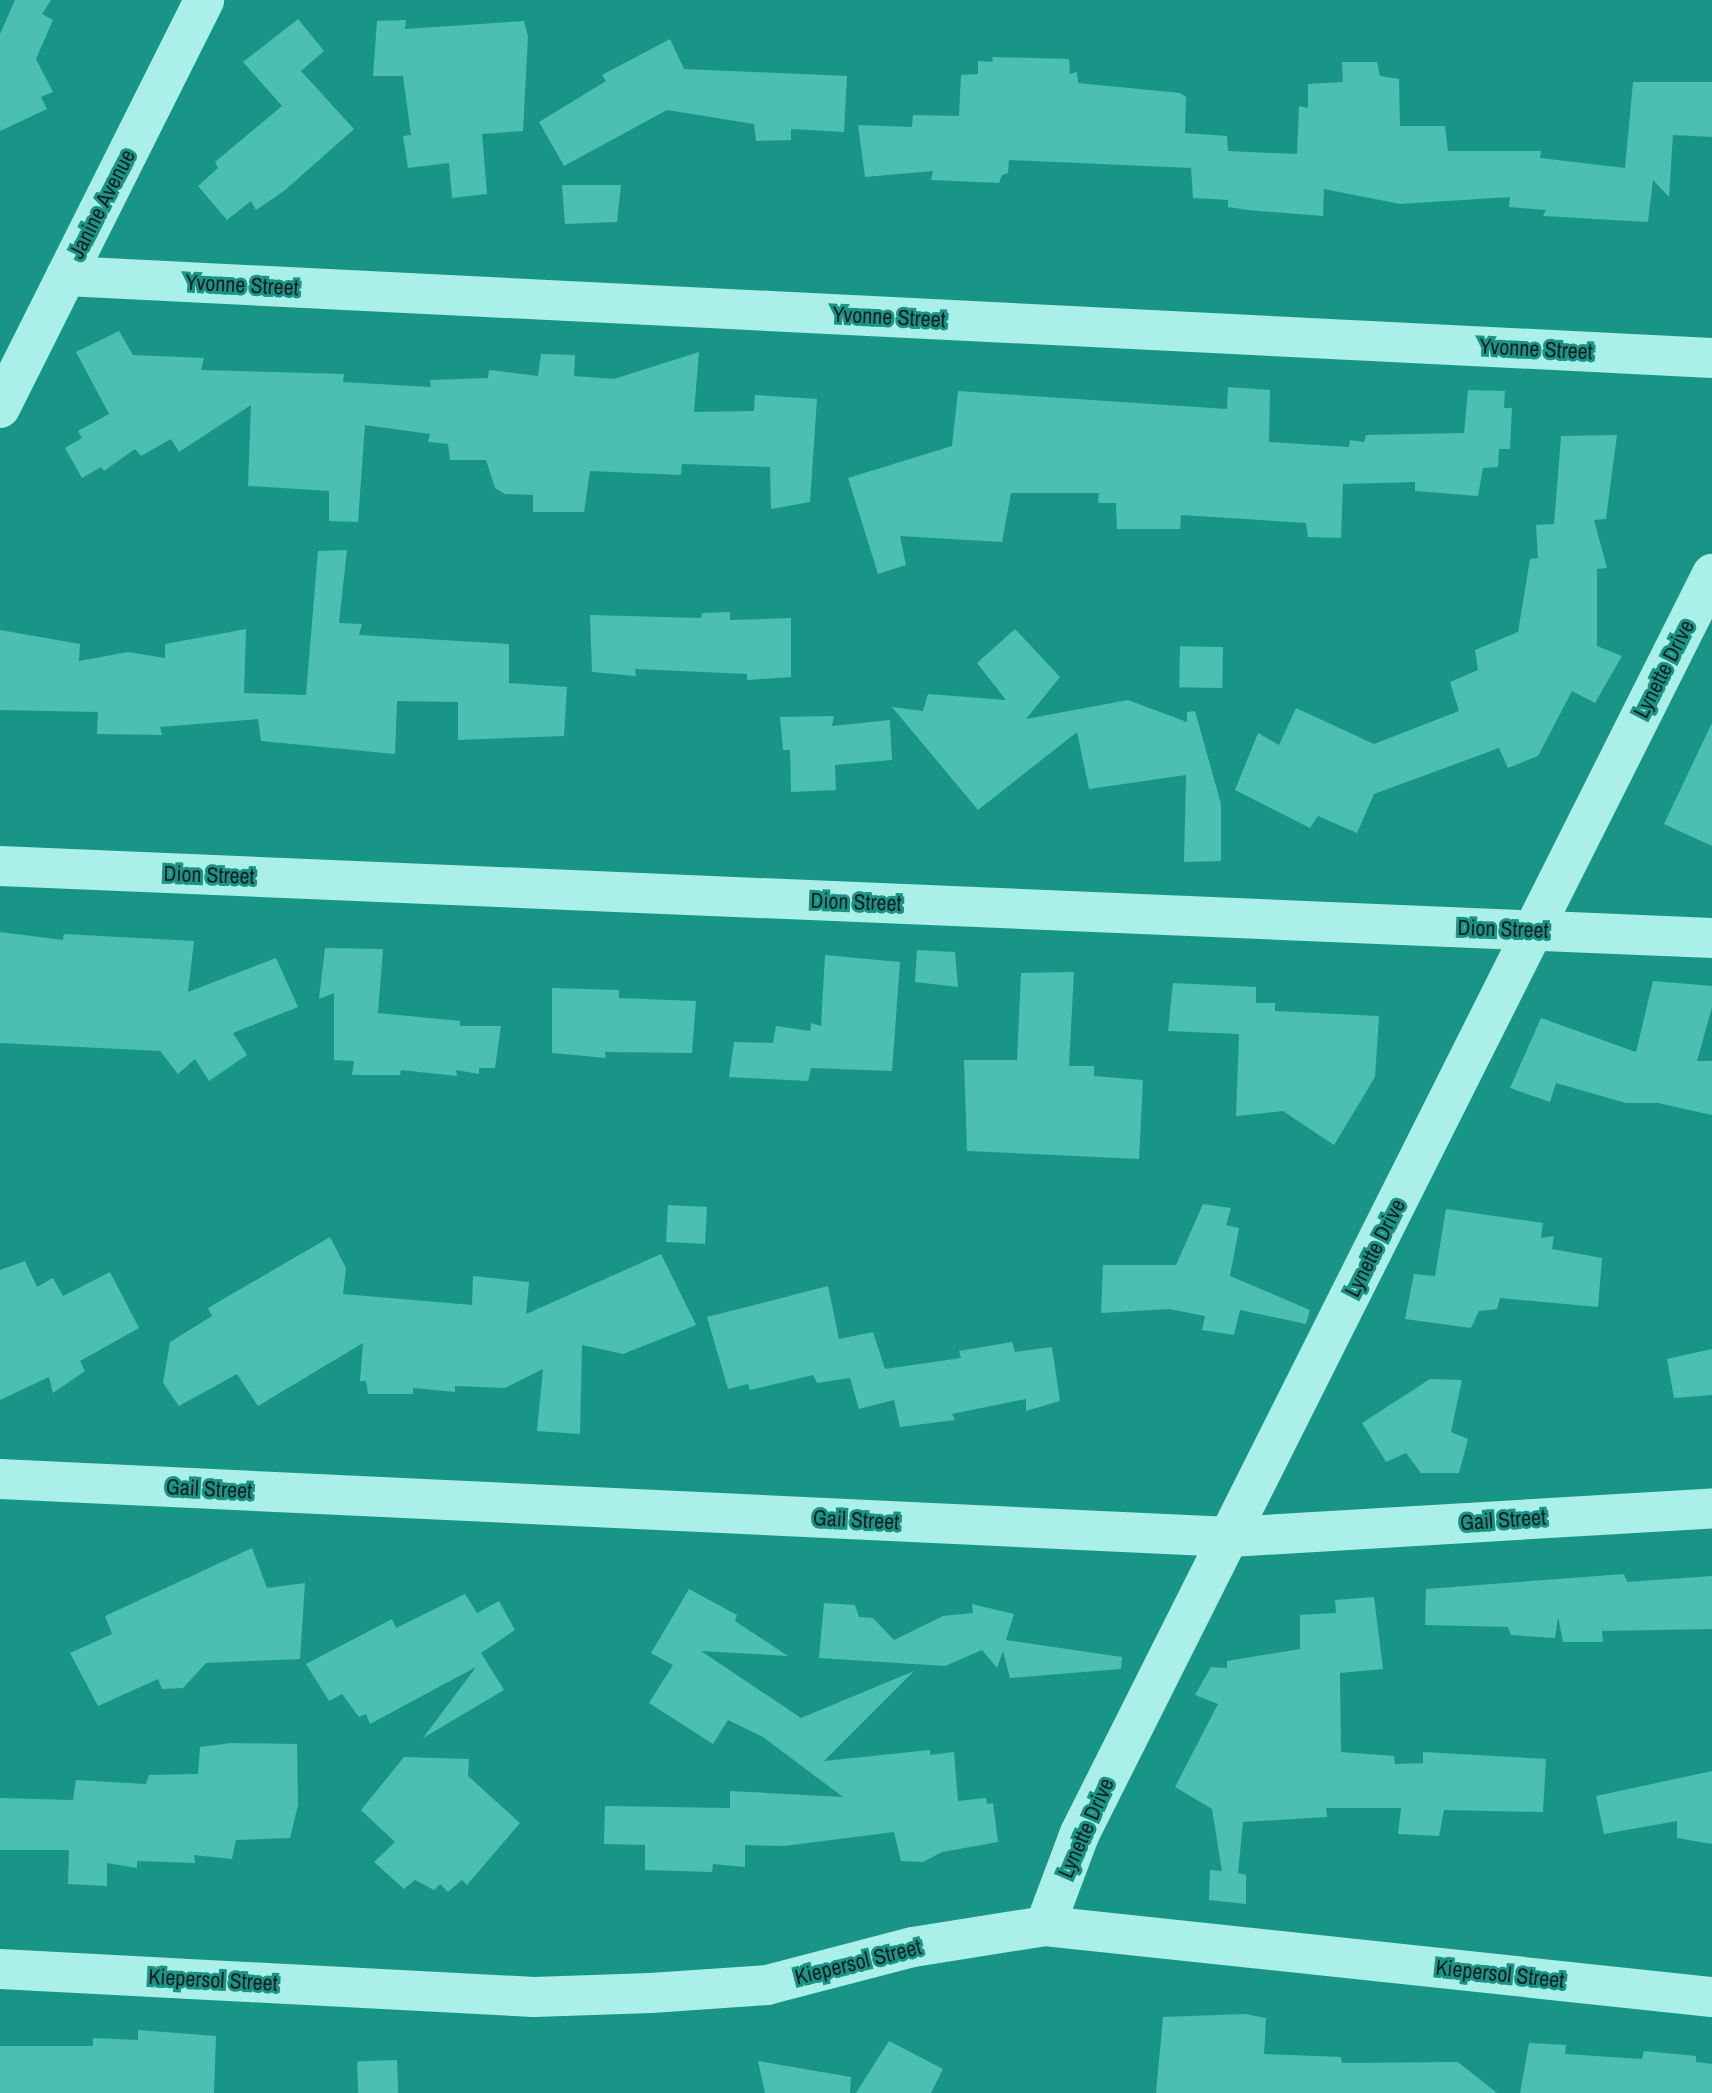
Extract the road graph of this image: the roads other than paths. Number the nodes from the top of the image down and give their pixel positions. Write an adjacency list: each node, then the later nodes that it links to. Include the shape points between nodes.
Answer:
1 (204, 0): 2 (street, Janine Avenue)
2 (66, 276): 3 (street, Yvonne Street); 4 (street, Janine Avenue)
3 (1712, 358)
4 (0, 408)
5 (1712, 574): 7 (street, Lynette Drive)
6 (0, 866): 7 (street, Dion Street)
7 (1533, 930): 8 (street, Dion Street); 11 (street, Lynette Drive)
8 (1712, 938)
9 (0, 1479): 11 (street, Gail Street)
10 (1712, 1508): 11 (street, Gail Street)
11 (1230, 1537): 12 (street, Lynette Drive, via 1080,1833)
12 (1045, 1926): 13 (street, Kiepersol Street, via 913,1947 767,1985 651,1993 534,1997); 14 (street, Kiepersol Street)
13 (0, 1969)
14 (1712, 1997)

